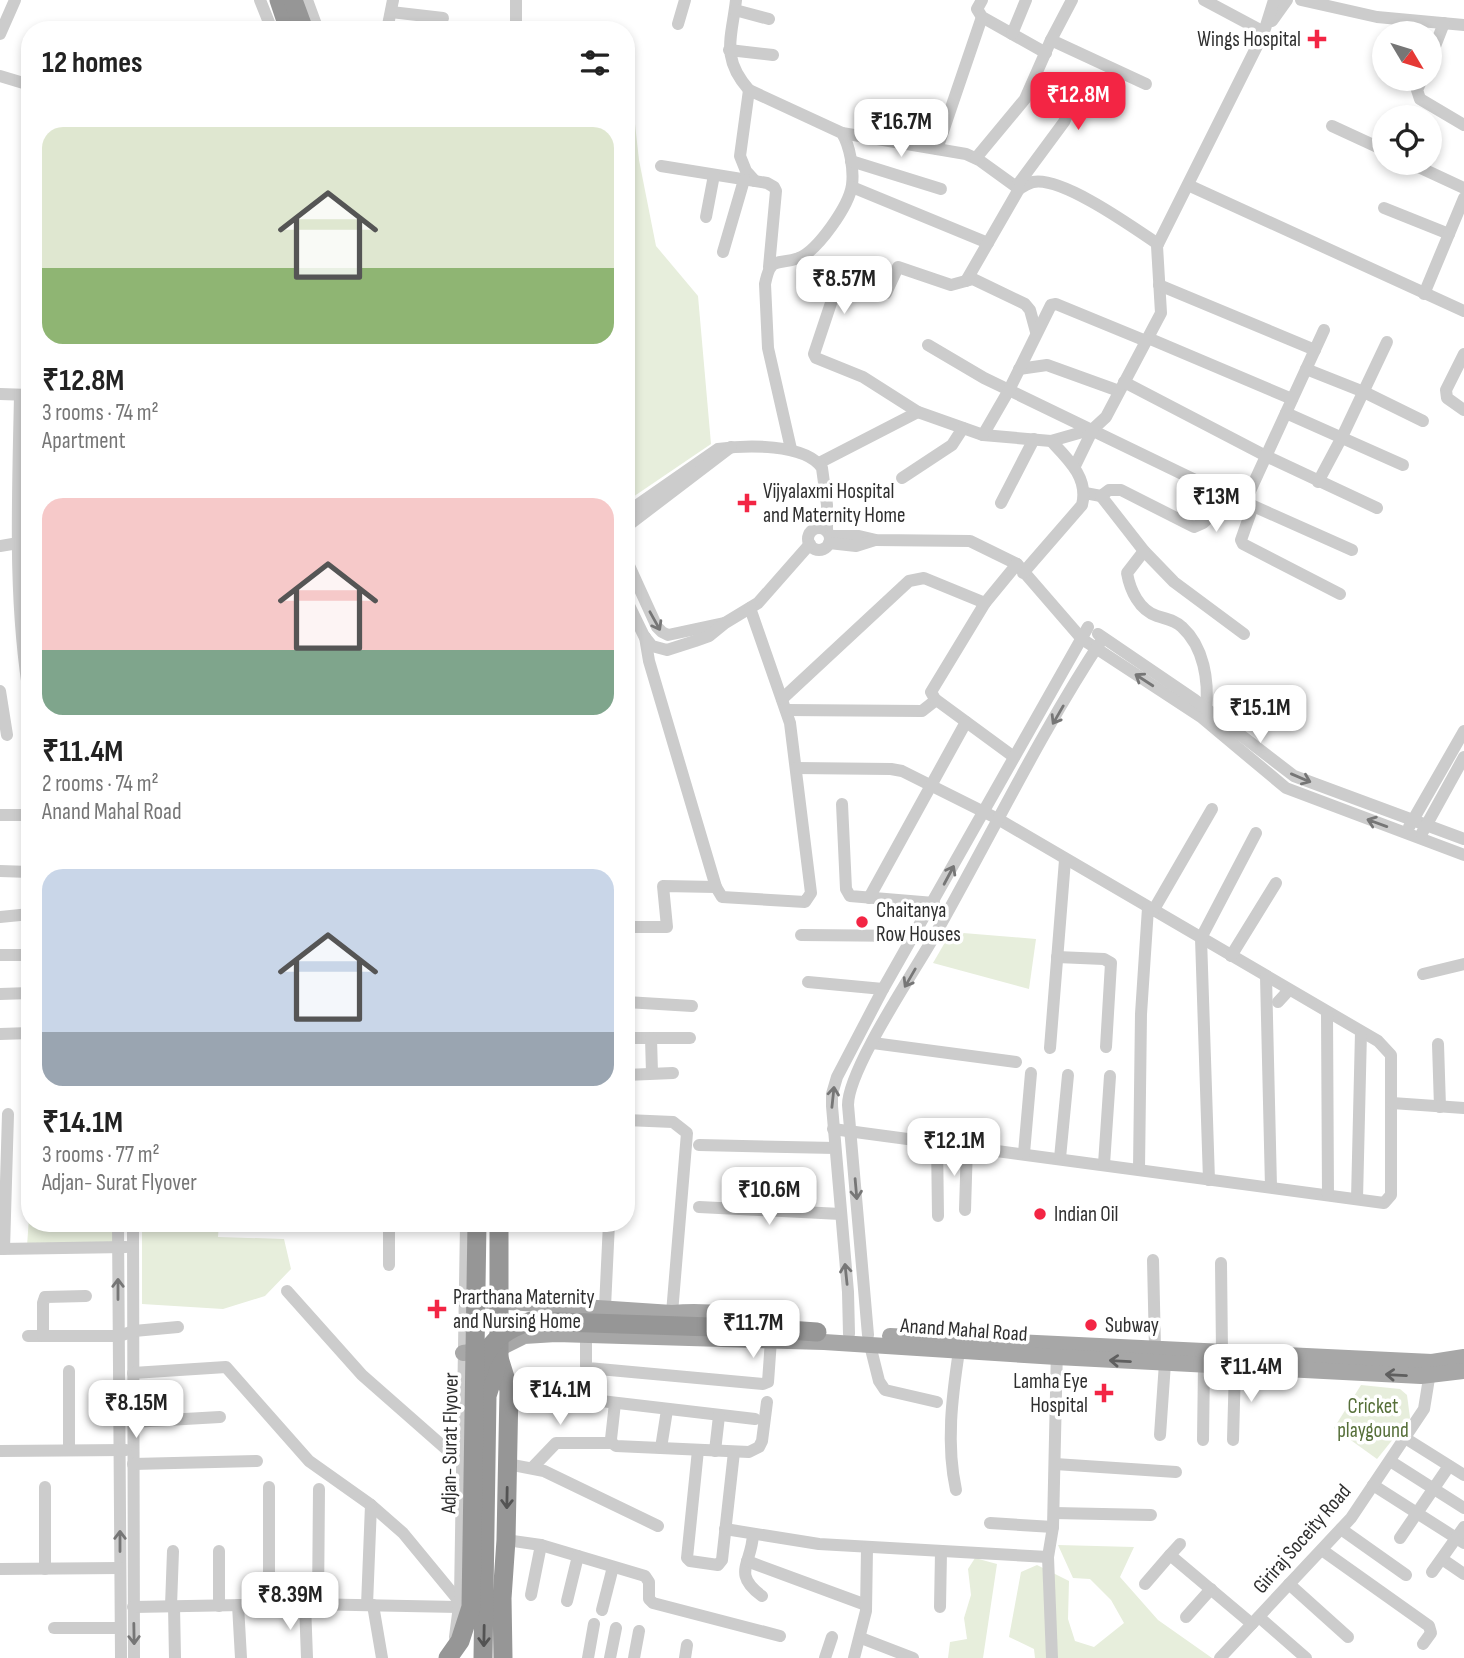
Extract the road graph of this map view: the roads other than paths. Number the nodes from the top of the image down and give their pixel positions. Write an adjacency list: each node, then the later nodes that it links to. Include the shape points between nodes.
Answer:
1 (15, 0): 30 (street)
2 (260, 0): 20 (street)
3 (279, 0): 21 (highway)
4 (293, 0): 22 (highway)
5 (307, 0): 23 (street)
6 (516, 0): 24 (street)
7 (685, 0): 26 (street)
8 (982, 0): 17 (street, via 977,9)
9 (1026, 0): 31 (street)
10 (1072, 0): 32 (street)
11 (1204, 0): 29 (street)
12 (1274, 0): 29 (street)
13 (1287, 0): 29 (street)
14 (1301, 0): 25 (street, via 1377,17)
15 (736, 5): 19 (street); 33 (street)
16 (392, 6): 18 (street)
17 (982, 17): 31 (street); 46 (street)
18 (443, 18)
19 (769, 19)
20 (268, 21)
21 (286, 21)
22 (300, 21)
23 (315, 21)
24 (516, 21)
25 (1444, 23): 27 (street); 28 (street)
26 (678, 24)
27 (1464, 25)
28 (1442, 28)
29 (1264, 32): 53 (street)
30 (0, 34)
31 (1012, 34): 34 (street)
32 (1051, 40): 34 (street); 38 (street)
33 (729, 50): 35 (street); 40 (street, via 740,80)
34 (1046, 53): 39 (street)
35 (773, 55)
36 (0, 76): 37 (street)
37 (21, 82)
38 (1146, 84)
39 (1032, 86): 47 (street); 55 (street, via 1068,113)
40 (749, 90): 44 (street); 52 (street, via 740,156)
41 (1417, 91): 42 (street, via 1420,99)
42 (1464, 125)
43 (1332, 126): 45 (street)
44 (842, 133): 46 (street); 48 (street)
45 (1372, 144)
46 (937, 149): 47 (street)
47 (976, 158): 55 (street)
48 (851, 161): 54 (street); 57 (street)
49 (661, 166): 50 (street)
50 (714, 175): 52 (street); 60 (street)
51 (1436, 175): 56 (street)
52 (749, 180): 64 (street); 66 (street, via 771,184 776,191)
53 (1188, 185): 63 (street); 70 (street)
54 (852, 187): 62 (street); 65 (street, via 834,222)
55 (1017, 188): 62 (street); 63 (street, via 1034,181 1060,186)
56 (1464, 188)
57 (941, 189)
58 (1464, 198): 61 (street)
59 (1384, 208): 61 (street)
60 (706, 217)
61 (1449, 234): 70 (street)
62 (988, 243): 68 (street)
63 (1158, 244): 69 (street)
64 (723, 252)
65 (799, 258): 66 (street); 67 (street)
66 (769, 267): 98 (street, via 765,284 768,348)
67 (839, 279): 68 (street, via 886,293 898,267 951,285); 88 (street, via 816,358 863,377)
68 (966, 281): 73 (street, via 973,279 1025,304)
69 (1159, 285): 74 (street, via 1161,313); 77 (street)
70 (1424, 294): 71 (street)
71 (1464, 311)
72 (1324, 330): 77 (street)
73 (1036, 332): 74 (street, via 1048,308 1056,304); 79 (street)
74 (1147, 339): 81 (street); 86 (street)
75 (1387, 342): 83 (street)
76 (928, 345): 82 (street)
77 (1315, 350): 80 (street)
78 (1464, 354): 87 (street, via 1447,398)
79 (1019, 369): 81 (street, via 1046,365); 82 (street)
80 (1306, 369): 83 (street); 86 (street)
81 (1122, 387): 92 (street, via 1106,417); 99 (street)
82 (1009, 390): 92 (street); 93 (street)
83 (1364, 392): 90 (street); 94 (street)
84 (0, 394): 85 (street)
85 (21, 395)
86 (1292, 399): 89 (street)
87 (1464, 410)
88 (918, 412): 91 (street); 100 (street)
89 (1286, 413): 94 (street); 99 (street)
90 (1423, 421)
91 (963, 428): 93 (street); 103 (street, via 952,445)
92 (1093, 429): 96 (street); 102 (street); 107 (street)
93 (983, 435): 95 (street)
94 (1342, 437): 101 (street); 104 (street)
95 (1034, 439): 96 (street); 108 (street)
96 (1051, 441): 102 (street)
97 (731, 447): 98 (street); 110 (street, via 713,451); 112 (street)
98 (791, 449): 100 (street)
99 (1266, 456): 104 (street); 109 (street)
100 (819, 463): 113 (street, via 827,505)
101 (1403, 465)
102 (1075, 466): 105 (street)
103 (902, 478)
104 (1318, 482): 111 (street)
105 (1085, 494): 106 (street); 118 (street, via 1082,505)
106 (1101, 496): 107 (street, via 1108,490 1121,490 1194,527); 117 (street)
107 (1232, 496): 109 (street)
108 (1001, 503)
109 (1249, 504): 116 (street); 120 (street, via 1243,544)
110 (635, 507)
111 (1377, 508)
112 (635, 520)
113 (826, 534): 118 (street, via 876,540 970,541); 122 (street, via 825,548 818,550 810,544 772,590)
114 (21, 542): 115 (street)
115 (0, 546)
116 (1352, 550)
117 (1144, 551): 126 (street, via 1174,582); 132 (street, via 1127,573 1137,601 1154,615 1182,626 1196,645 1206,675)
118 (1020, 569): 121 (street); 125 (street)
119 (635, 579): 124 (street, one-way to 124, via 657,627 668,635)
120 (1340, 594)
121 (985, 603): 130 (street, via 933,688); 131 (street, via 924,578 909,581)
122 (750, 608): 124 (street); 131 (street)
123 (635, 617): 127 (street)
124 (725, 623): 127 (street, via 709,636 667,650 652,646)
125 (1085, 633): 128 (street); 136 (street)
126 (1244, 634)
127 (645, 637): 157 (street)
128 (1100, 643): 132 (street); 145 (street, one-way to 145); 149 (street, one-way to 128, via 1293,792)
129 (0, 691): 135 (street)
130 (936, 700): 131 (street, via 922,710); 133 (street)
131 (784, 705): 138 (street)
132 (1206, 709): 146 (street, one-way to 146, via 1294,776)
133 (966, 722): 136 (street); 139 (street)
134 (1464, 731): 146 (street)
135 (6, 735)
136 (1014, 757): 142 (street)
137 (1464, 757): 147 (street)
138 (796, 768): 139 (street, via 891,769); 157 (street, via 809,899 724,898)
139 (931, 786): 142 (street); 158 (street)
140 (842, 804): 158 (street, via 847,893)
141 (1212, 809): 160 (street)
142 (983, 811): 145 (street); 159 (street, one-way to 142)
143 (0, 815): 144 (street)
144 (21, 815)
145 (998, 819): 153 (street); 189 (street, one-way to 189)
146 (1412, 821): 147 (street); 149 (street)
147 (1425, 826): 150 (street); 151 (street)
148 (1256, 833): 166 (street)
149 (1405, 834): 150 (street)
150 (1419, 839): 152 (street)
151 (1464, 839)
152 (1464, 855)
153 (1065, 860): 160 (street); 170 (street)
154 (0, 872): 155 (street)
155 (21, 872)
156 (1276, 883): 169 (street)
157 (716, 887): 163 (street, via 663,886 667,927)
158 (869, 898): 159 (street)
159 (934, 903): 165 (street)
160 (1151, 910): 166 (street); 215 (street, via 1141,1014)
161 (21, 915): 162 (street)
162 (0, 917)
163 (635, 928)
164 (801, 935): 165 (street)
165 (915, 936): 175 (street)
166 (1201, 938): 169 (street); 216 (street)
167 (0, 955): 168 (street)
168 (21, 955)
169 (1231, 956): 173 (street)
170 (1057, 957): 191 (street, via 1111,963); 192 (street)
171 (1464, 964): 172 (street)
172 (1423, 974)
173 (1266, 976): 176 (street); 217 (street)
174 (808, 982): 175 (street)
175 (883, 989): 205 (street, one-way to 175, via 832,1094 837,1077)
176 (1289, 990): 179 (street); 182 (street)
177 (21, 993): 178 (street)
178 (0, 994)
179 (1278, 1002)
180 (635, 1003): 181 (street)
181 (692, 1006)
182 (1327, 1012): 183 (street); 218 (street)
183 (1361, 1031): 200 (street, via 1391,1055); 219 (street)
184 (21, 1033): 185 (street)
185 (0, 1034)
186 (635, 1038): 187 (street)
187 (651, 1038): 188 (street); 194 (street)
188 (690, 1038)
189 (873, 1043): 193 (street); 206 (street, via 848,1097)
190 (1438, 1044): 201 (street)
191 (1106, 1047)
192 (1050, 1048)
193 (1016, 1062)
194 (652, 1073): 195 (street); 197 (street)
195 (673, 1073)
196 (1031, 1073): 211 (street)
197 (635, 1074)
198 (1068, 1075): 212 (street)
199 (1110, 1076): 214 (street)
200 (1392, 1103): 201 (street); 219 (street, via 1391,1195 1384,1203)
201 (1440, 1107): 202 (street)
202 (1464, 1108)
203 (635, 1113): 242 (street, via 673,1122 687,1133)
204 (8, 1114): 213 (street)
205 (834, 1129): 206 (street); 210 (street)
206 (850, 1130): 207 (street); 251 (street, one-way to 251)
207 (937, 1141): 209 (street); 223 (street)
208 (698, 1145): 210 (street)
209 (967, 1145): 211 (street); 221 (street)
210 (835, 1149): 222 (street)
211 (1024, 1153): 212 (street)
212 (1060, 1158): 214 (street)
213 (3, 1162): 233 (street)
214 (1104, 1164): 215 (street)
215 (1139, 1169): 216 (street)
216 (1209, 1180): 217 (street)
217 (1271, 1187): 218 (street)
218 (1328, 1195): 219 (street)
219 (1357, 1199)
220 (699, 1207): 222 (street)
221 (965, 1210)
222 (841, 1214): 251 (street, one-way to 222, via 848,1293)
223 (938, 1216)
224 (118, 1232): 231 (street)
225 (133, 1232): 232 (street)
226 (389, 1232): 236 (street)
227 (469, 1232): 239 (street)
228 (471, 1232): 266 (highway, Adjan- Surat Flyover, bridge)
229 (499, 1232): 240 (highway)
230 (609, 1232): 241 (street)
231 (118, 1247): 232 (street); 233 (street); 250 (street, one-way to 231)
232 (133, 1247): 244 (street)
233 (2, 1249)
234 (1153, 1260): 252 (street)
235 (1221, 1263): 255 (street)
236 (390, 1265)
237 (287, 1291): 290 (street, via 362,1375)
238 (86, 1296): 249 (street, via 46,1297)
239 (463, 1299): 240 (main road); 256 (street)
240 (499, 1301): 241 (main road); 257 (highway)
241 (605, 1307): 242 (main road)
242 (672, 1313): 245 (main road, via 758,1318)
243 (178, 1327): 244 (street)
244 (134, 1331): 250 (street); 265 (street)
245 (817, 1332): 247 (highway); 251 (main road)
246 (586, 1335): 247 (main road, Anand Mahal Road); 247 (street, via 589,1368 763,1384 768,1382); 257 (main road, Anand Mahal Road, via 524,1336)
247 (772, 1335): 251 (main road, Anand Mahal Road); 266 (highway, bridge, via 531,1321 504,1332 492,1343 481,1360)
248 (28, 1336): 249 (street)
249 (44, 1336): 250 (street)
250 (119, 1336): 283 (street)
251 (862, 1337): 253 (main road, Anand Mahal Road); 254 (main road, Anand Mahal Road); 269 (street, via 885,1390)
252 (1155, 1348): 254 (main road, Anand Mahal Road); 255 (main road, Anand Mahal Road)
253 (959, 1351): 254 (main road, Anand Mahal Road); 303 (street, via 951,1413)
254 (1057, 1351): 259 (main road, Anand Mahal Road, one-way to 254); 293 (street)
255 (1222, 1352): 262 (main road, Anand Mahal Road)
256 (463, 1353): 257 (main road, Anand Mahal Road); 290 (street)
257 (499, 1353): 266 (highway, Adjan- Surat Flyover); 292 (highway, via 509,1390)
258 (1464, 1357): 262 (main road, Anand Mahal Road)
259 (1165, 1363): 260 (main road, Anand Mahal Road); 276 (street)
260 (1204, 1365): 261 (main road, Anand Mahal Road); 278 (street)
261 (1235, 1367): 262 (main road, Anand Mahal Road, one-way to 261); 279 (street)
262 (1431, 1369): 264 (main road, Anand Mahal Road); 277 (street, Giriraj Soceity Road, via 1424,1409)
263 (69, 1371): 282 (street)
264 (1464, 1371)
265 (133, 1373): 275 (street); 304 (street, via 226,1367 309,1461)
266 (481, 1392): 372 (highway, Adjan- Surat Flyover, bridge, via 471,1607); 373 (highway, Adjan- Surat Flyover, one-way to 373)
267 (584, 1399): 270 (street)
268 (767, 1402): 287 (street, via 765,1434 759,1447)
269 (937, 1402)
270 (615, 1403): 271 (street); 280 (street)
271 (667, 1410): 272 (street); 281 (street)
272 (719, 1416): 274 (street); 286 (street)
273 (220, 1417): 275 (street)
274 (755, 1419)
275 (132, 1422): 283 (street)
276 (1160, 1435)
277 (1405, 1438): 289 (street, Giriraj Soceity Road); 294 (street)
278 (1203, 1440)
279 (1233, 1440)
280 (612, 1443): 281 (street); 295 (street, via 556,1443)
281 (661, 1448): 284 (street)
282 (69, 1450): 283 (street); 285 (street)
283 (126, 1450): 291 (street); 333 (street, one-way to 283)
284 (698, 1450): 286 (street); 312 (street, via 687,1560 720,1564)
285 (0, 1451)
286 (715, 1451): 287 (street)
287 (734, 1452): 312 (street)
288 (257, 1461): 291 (street)
289 (1390, 1461): 298 (street, Giriraj Soceity Road); 301 (street)
290 (462, 1463): 344 (street)
291 (133, 1464): 351 (street)
292 (507, 1464): 295 (street); 317 (highway, one-way to 317)
293 (1055, 1464): 296 (street); 306 (street)
294 (1449, 1466): 297 (street); 301 (street)
295 (533, 1467): 310 (street)
296 (1176, 1472)
297 (1464, 1475)
298 (1373, 1486): 307 (street); 313 (street, Giriraj Soceity Road)
299 (45, 1487): 332 (street)
300 (269, 1487): 346 (street)
301 (1434, 1488): 305 (street); 307 (street)
302 (319, 1489): 343 (street)
303 (956, 1490)
304 (371, 1505): 344 (street, via 403,1532); 347 (street)
305 (1464, 1508)
306 (1054, 1513): 308 (street); 311 (street)
307 (1417, 1513): 315 (street); 316 (street)
308 (1151, 1515)
309 (990, 1523): 311 (street)
310 (658, 1526)
311 (1053, 1527): 327 (street)
312 (725, 1529): 314 (street)
313 (1341, 1529): 321 (street, Giriraj Soceity Road); 336 (street)
314 (753, 1534): 320 (street); 329 (street)
315 (1461, 1536): 328 (street)
316 (1400, 1538)
317 (506, 1540): 319 (street); 374 (highway)
318 (1180, 1544): 325 (street)
319 (541, 1545): 326 (street); 340 (street)
320 (867, 1548): 324 (street); 348 (street)
321 (1322, 1550): 338 (street, Giriraj Soceity Road); 365 (street, via 1429,1626 1431,1633)
322 (219, 1551): 350 (street)
323 (173, 1552): 349 (street)
324 (941, 1552): 327 (street); 352 (street)
325 (1170, 1555): 337 (street); 339 (street)
326 (578, 1556): 330 (street); 342 (street)
327 (1048, 1556): 381 (street)
328 (1442, 1559): 334 (street); 335 (street)
329 (747, 1561): 341 (street, via 746,1582); 348 (street)
330 (613, 1567): 353 (street); 361 (street, via 648,1579 653,1603)
331 (0, 1569): 332 (street)
332 (45, 1569): 333 (street)
333 (120, 1569): 358 (street)
334 (1433, 1572)
335 (1464, 1574)
336 (1406, 1575)
337 (1146, 1584)
338 (1289, 1584): 355 (street, Giriraj Soceity Road); 363 (street)
339 (1211, 1590): 354 (street); 355 (street)
340 (531, 1595)
341 (761, 1597)
342 (566, 1601)
343 (312, 1604): 346 (street); 347 (street); 370 (street)
344 (458, 1604): 347 (street); 372 (street)
345 (239, 1605): 346 (street); 350 (street); 369 (street)
346 (269, 1605)
347 (370, 1605): 371 (street)
348 (866, 1605): 364 (street)
349 (173, 1606): 350 (street); 351 (street); 368 (street)
350 (219, 1606)
351 (133, 1607): 367 (street, one-way to 367)
352 (940, 1607)
353 (602, 1609)
354 (1186, 1617)
355 (1255, 1620): 382 (street, Giriraj Soceity Road); 383 (street)
356 (594, 1624): 375 (street)
357 (54, 1628): 358 (street)
358 (119, 1628): 366 (street)
359 (616, 1628): 376 (street)
360 (639, 1631): 377 (street)
361 (780, 1636)
362 (832, 1637): 378 (street)
363 (1348, 1637)
364 (861, 1638): 379 (street); 380 (street)
365 (1423, 1644)
366 (121, 1658)
367 (134, 1658)
368 (175, 1658)
369 (241, 1658)
370 (307, 1658)
371 (382, 1658)
372 (450, 1658)
373 (484, 1658)
374 (503, 1658)
375 (588, 1658)
376 (610, 1658)
377 (634, 1658)
378 (825, 1658)
379 (854, 1658)
380 (913, 1658)
381 (1052, 1658)
382 (1220, 1658)
383 (1306, 1658)

